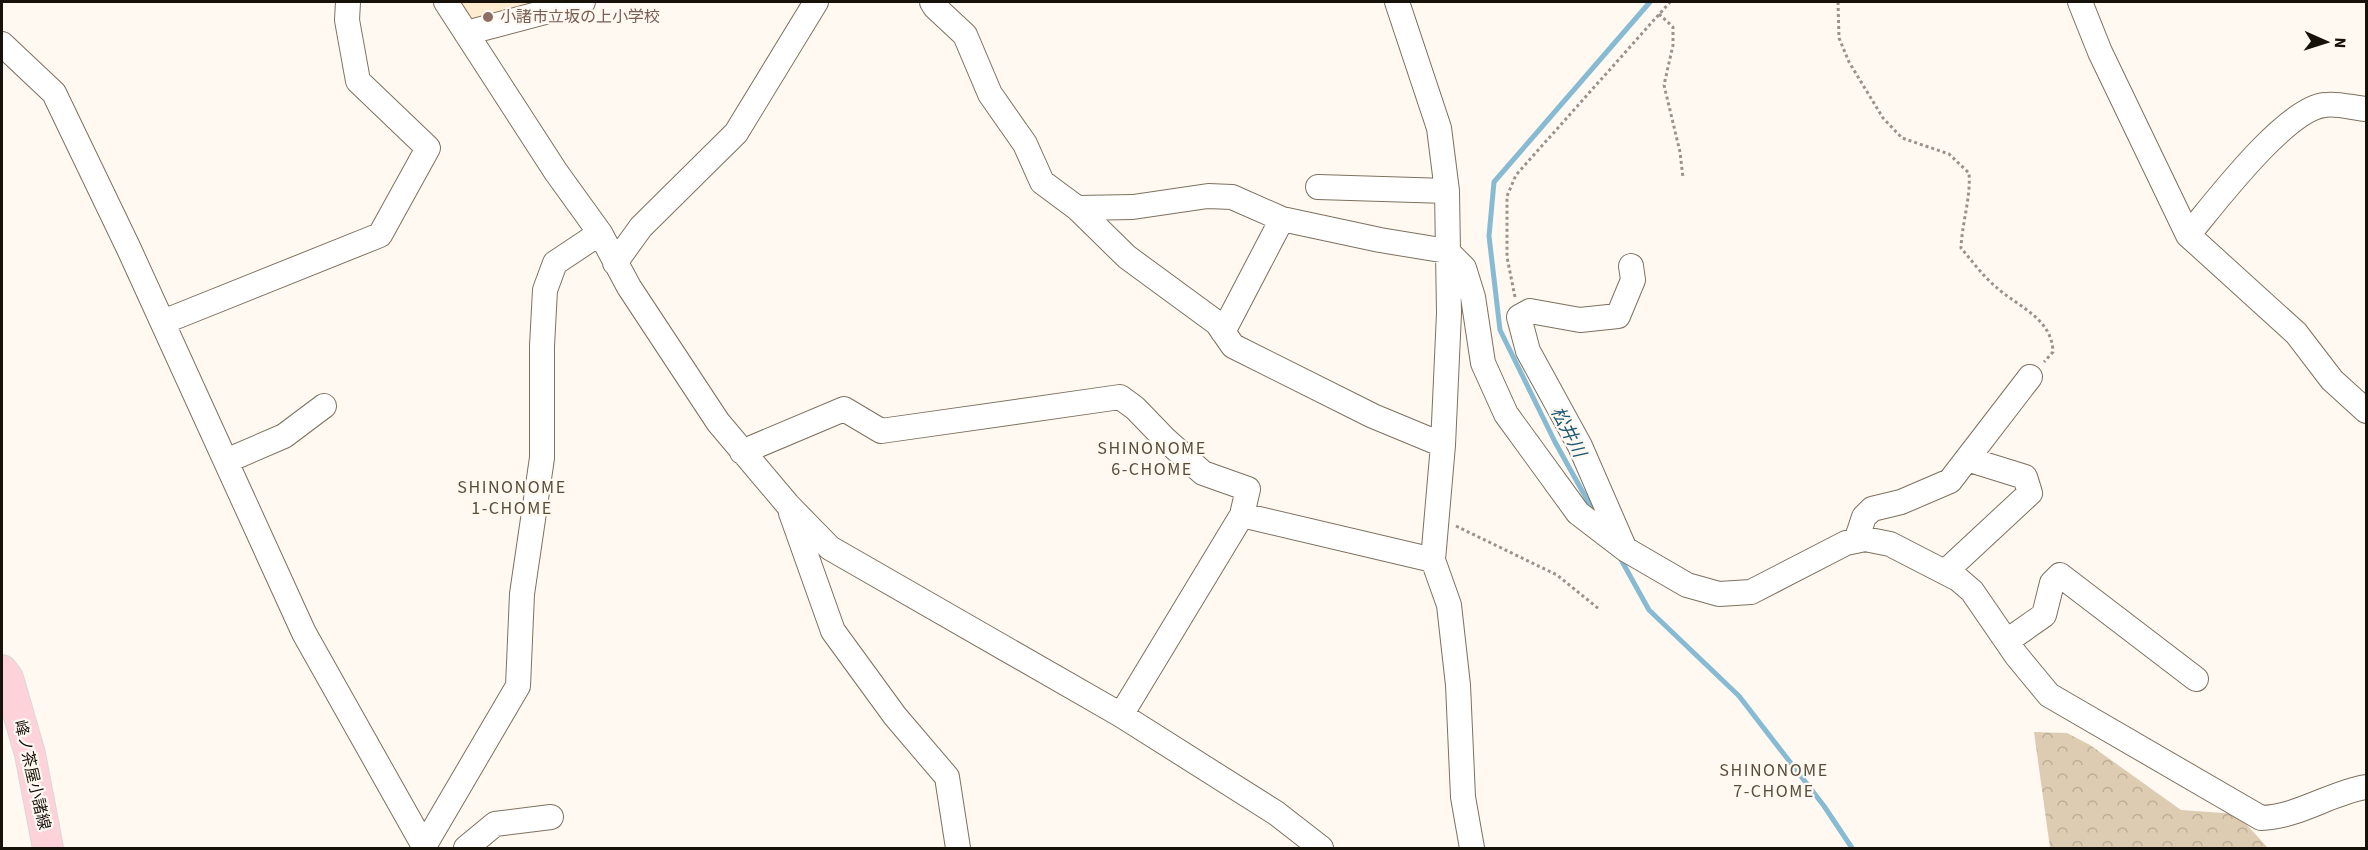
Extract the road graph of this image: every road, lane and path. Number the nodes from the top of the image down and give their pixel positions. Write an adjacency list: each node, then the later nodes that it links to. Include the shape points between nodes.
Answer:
1 (348, 2): 25 (street, via 347,20 358,81 428,148 380,235)
2 (446, 2): 11 (street)
3 (583, 2): 11 (street)
4 (816, 2): 22 (street, via 736,133 641,227)
5 (932, 2): 17 (street, via 965,35 990,94 1025,144 1042,182)
6 (1397, 2): 16 (street, via 1439,128)
7 (1670, 2): 10 (path)
8 (1838, 2): 27 (path, via 1839,38 1883,118 1902,138 1949,154 1969,173 1961,248 1996,288 2037,316 2053,342 2053,352)
9 (2080, 2): 20 (street)
10 (1659, 14): 14 (path, via 1673,27 1664,85); 24 (path, via 1516,175 1507,196 1507,258)
11 (466, 33): 19 (street)
12 (2, 44): 25 (street, via 54,93)
13 (2367, 109): 20 (street, via 2324,104 2284,126)
14 (1683, 178)
15 (1318, 187): 16 (street)
16 (1448, 190): 21 (street)
17 (1077, 208): 18 (street, via 1132,207 1220,196 1232,197); 26 (street, via 1127,257 1217,323)
18 (1282, 219): 21 (street); 26 (street)
19 (600, 233): 22 (street); 48 (street, via 555,263 545,290 542,458 522,594 518,686)
20 (2188, 234): 29 (street, via 2296,333 2332,380)
21 (1447, 251): 30 (street, via 1449,313); 38 (street, via 1464,268 1484,363 1506,414 1578,513)
22 (615, 263): 31 (street, via 718,422)
23 (1631, 266): 24 (street, via 1633,280 1618,316 1580,321 1530,310)
24 (1519, 317): 38 (street, via 1528,351 1580,446)
25 (163, 322): 33 (street)
26 (1223, 332): 30 (street, via 1233,346 1373,416)
27 (2030, 377): 32 (street)
28 (324, 406): 33 (street, via 284,436)
29 (2367, 411)
30 (1443, 445): 36 (street)
31 (742, 452): 34 (street); 35 (street, via 844,409 881,431 1120,397 1203,473 1248,489)
32 (1967, 459): 37 (street, via 1950,481 1901,502 1872,509 1864,517); 40 (street, via 2025,477 2030,493)
33 (226, 461): 48 (street, via 304,633)
34 (788, 505): 45 (street, via 830,548); 51 (street, via 832,631 895,716 947,777)
35 (1242, 515): 39 (street); 45 (street)
36 (1436, 520): 39 (street); 41 (path, via 1457,526 1557,575)
37 (1856, 541): 38 (street, via 1751,592 1719,594 1687,585); 40 (street, via 1890,544)
38 (1625, 549)
39 (1433, 560): 53 (street, via 1449,605 1458,685 1463,797)
40 (1945, 572): 42 (street, via 1972,591)
41 (1599, 609)
42 (2007, 641): 44 (street, via 2044,615 2052,583 2060,575); 46 (street, via 2049,695 2261,818 2279,818 2348,790)
43 (2, 670): 49 (main road, 峰ノ茶屋小諸線, via 8,678 30,754)
44 (2196, 680)
45 (1121, 715): 52 (street, via 1276,813)
46 (2367, 787)
47 (551, 818): 50 (street, via 495,824)
48 (424, 848)
49 (48, 849)
50 (466, 849)
51 (958, 849)
52 (1321, 849)
53 (1472, 849)

